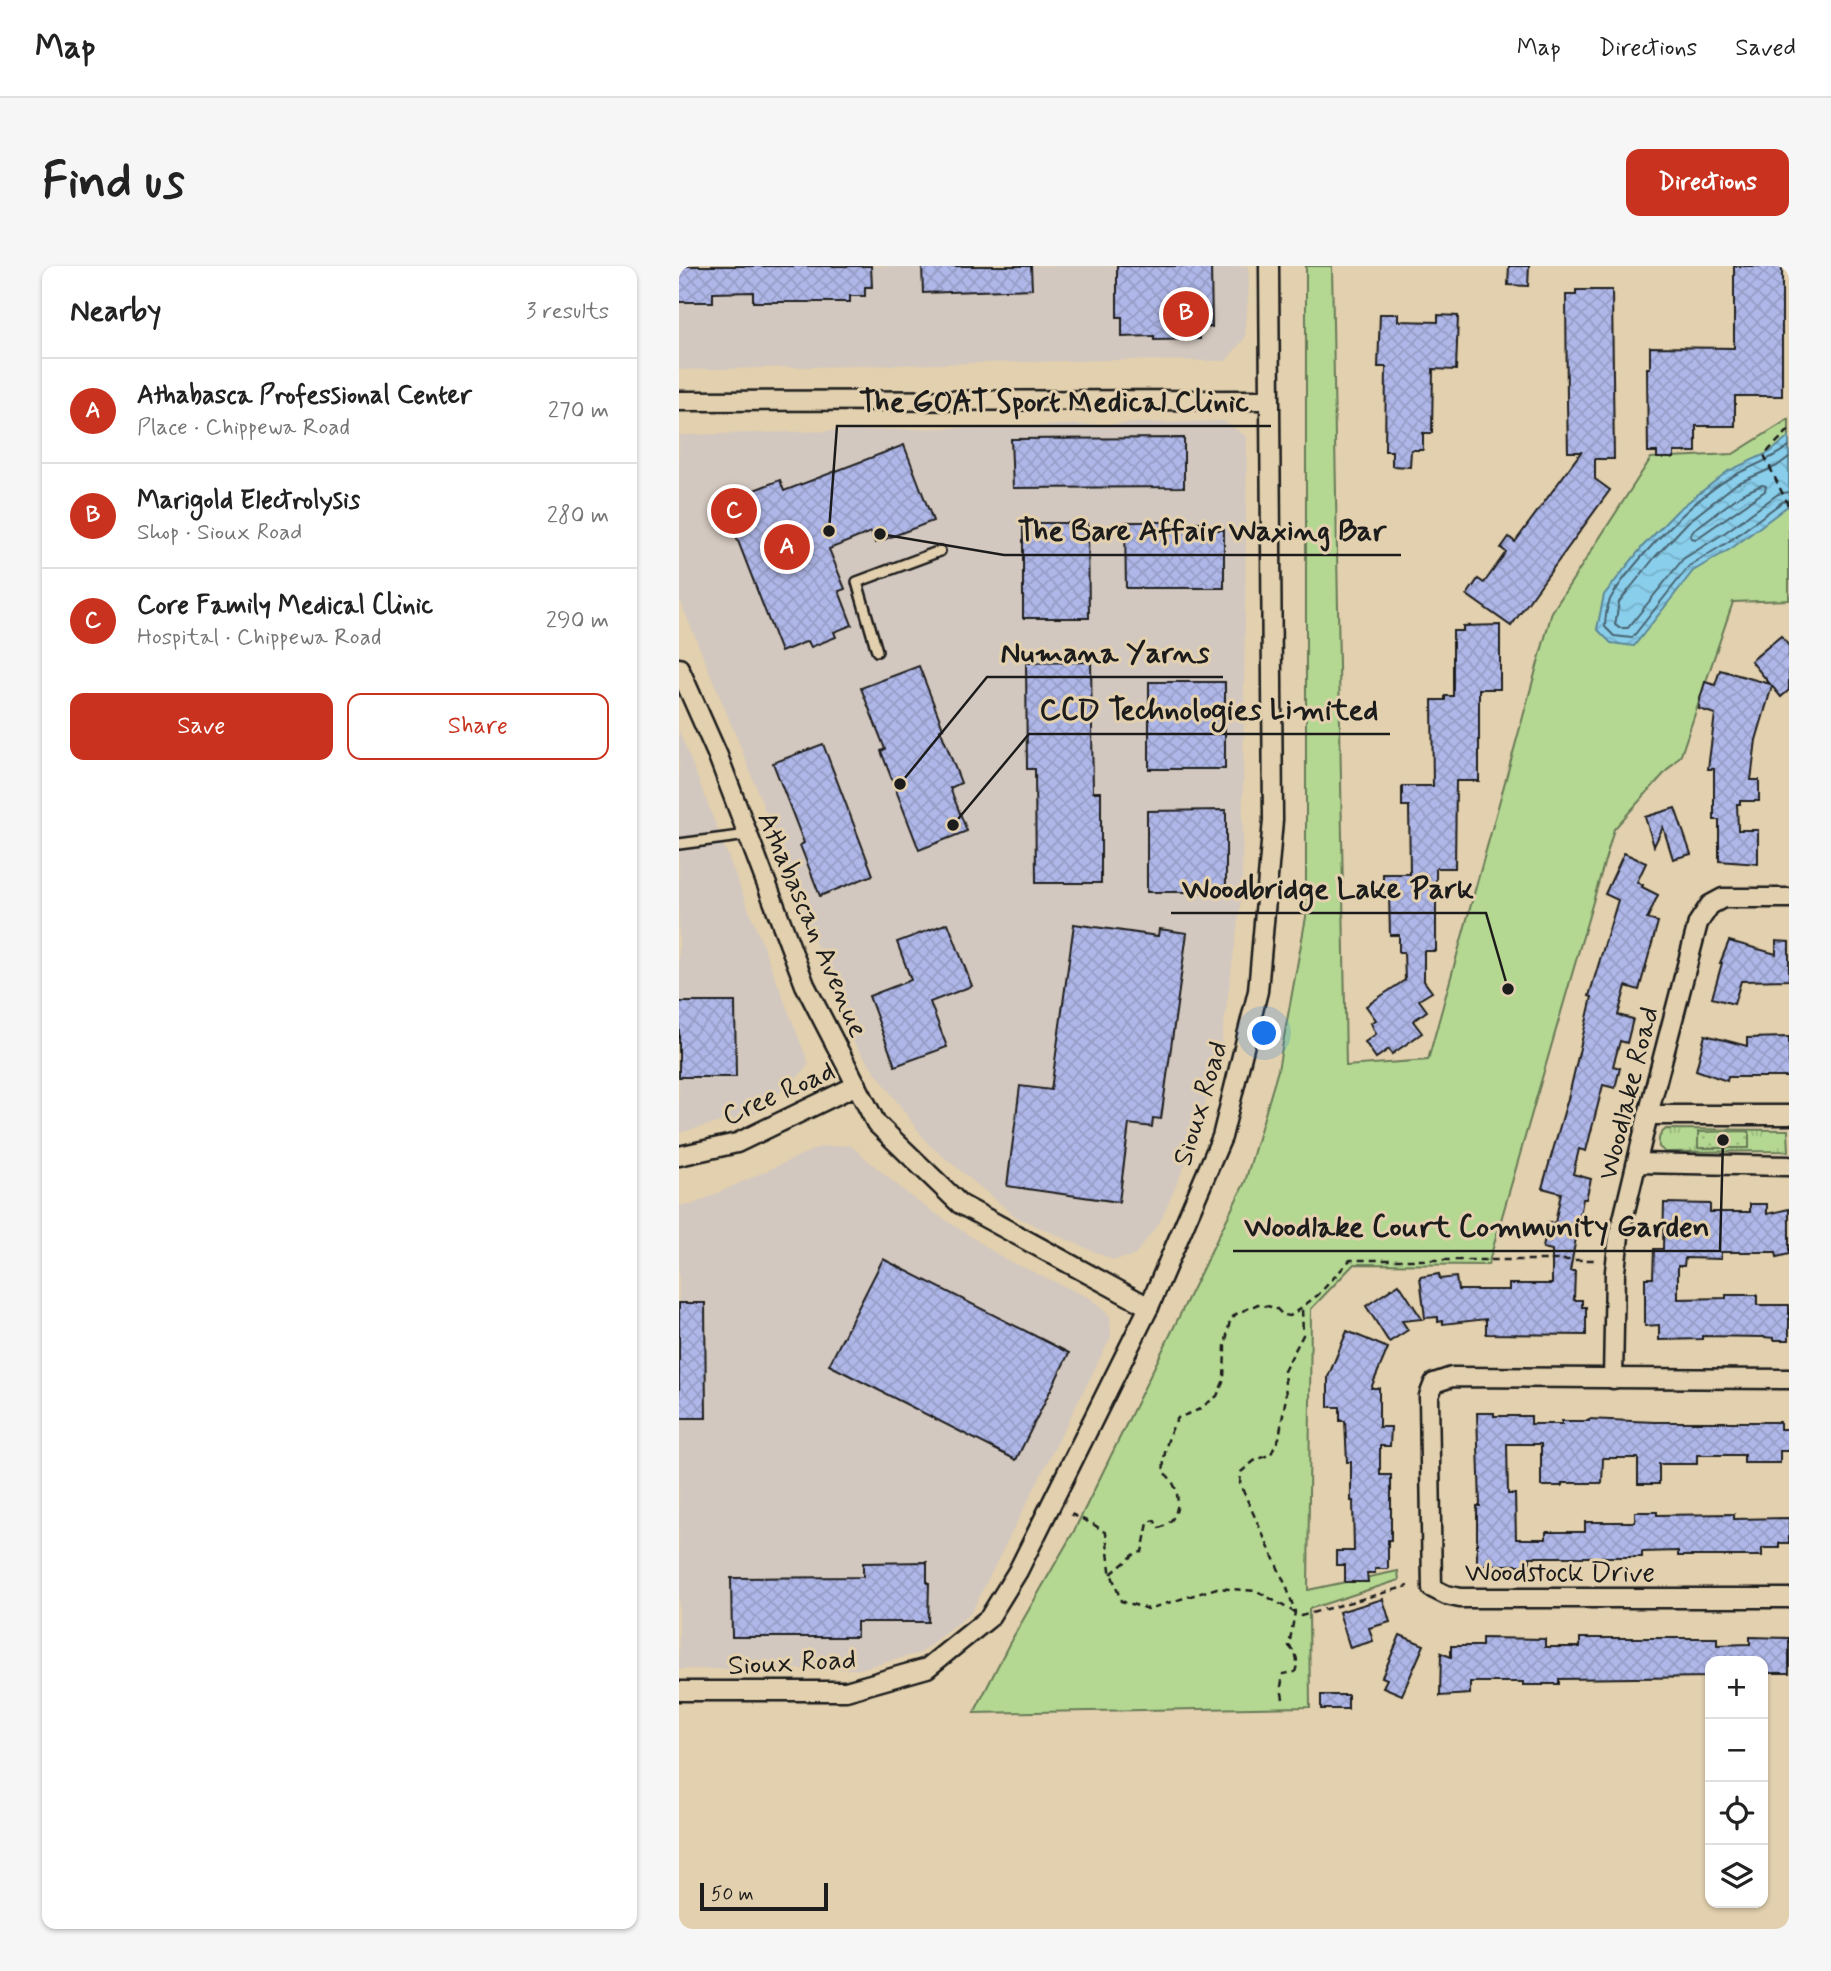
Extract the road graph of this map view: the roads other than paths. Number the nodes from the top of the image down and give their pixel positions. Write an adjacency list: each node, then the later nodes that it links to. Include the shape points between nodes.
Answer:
1 (1269, 266): 2 (street, Sioux Road)
2 (1269, 400): 3 (street); 16 (street, Sioux Road, via 1273,820 1258,991 1223,1137)
3 (679, 401)
4 (940, 551): 5 (lane, via 857,582)
5 (877, 651)
6 (679, 668): 7 (street, Athabascan Avenue)
7 (748, 835): 8 (lane); 10 (street, Athabascan Avenue, via 805,985)
8 (679, 844)
9 (1789, 898): 11 (street, Woodlake Road, via 1723,898 1710,905 1698,923)
10 (857, 1085): 13 (street, Cree Road, via 737,1143); 16 (street, Athabascan Avenue, via 876,1123 960,1204)
11 (1647, 1115): 12 (street); 14 (street, Woodlake Road)
12 (1789, 1115)
13 (679, 1156)
14 (1637, 1163): 15 (street); 17 (street, Woodlake Road, via 1615,1271)
15 (1789, 1166)
16 (1149, 1307): 20 (street, Sioux Road, via 1018,1571 989,1618 927,1668 846,1691)
17 (1613, 1379): 18 (street, Woodstock Drive); 19 (street, Woodstock Drive, via 1452,1377 1434,1384 1429,1396 1432,1588 1460,1598)
18 (1789, 1379)
19 (1789, 1598)
20 (679, 1691)

